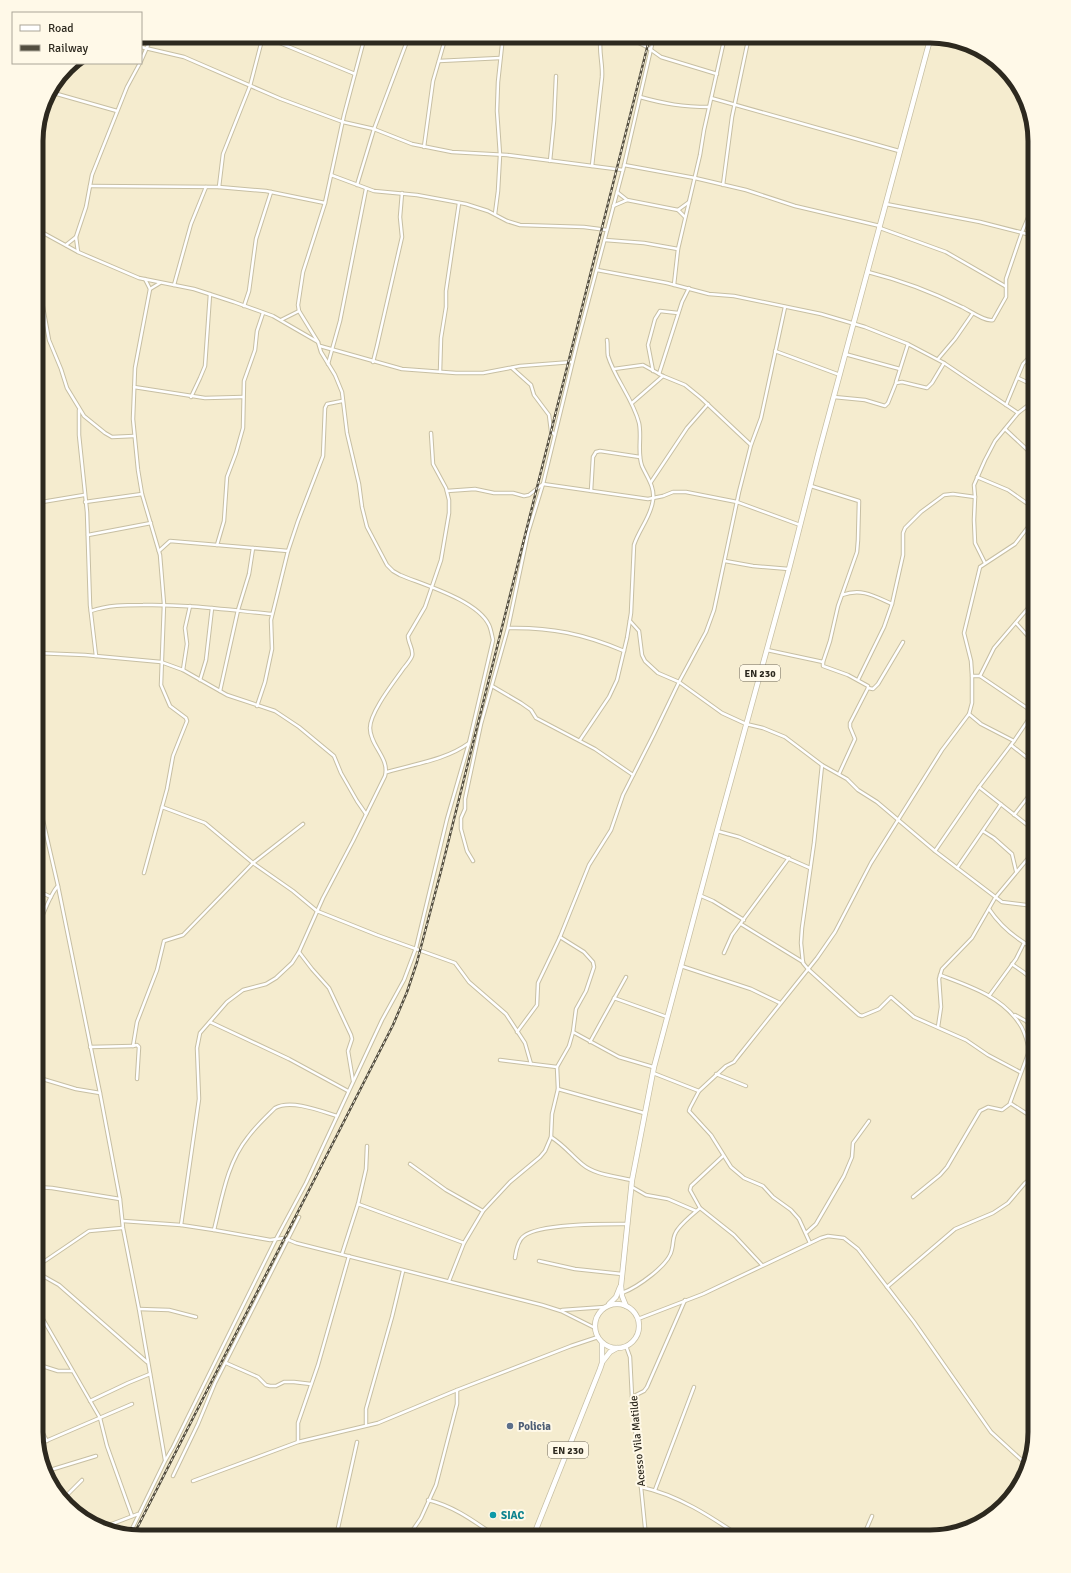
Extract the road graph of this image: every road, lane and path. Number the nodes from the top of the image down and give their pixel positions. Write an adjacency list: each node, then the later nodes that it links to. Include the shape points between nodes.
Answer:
1 (149, 43): 15 (street)
2 (261, 43): 24 (street)
3 (280, 43): 21 (street)
4 (362, 43): 21 (street)
5 (406, 43): 32 (street)
6 (444, 43): 19 (street)
7 (502, 43): 17 (street)
8 (600, 43): 38 (street, via 602,72)
9 (640, 43): 16 (street)
10 (653, 43): 16 (street)
11 (724, 43): 22 (street)
12 (748, 43): 28 (street)
13 (929, 43): 34 (main road, EN 230)
14 (142, 47): 15 (street)
15 (147, 49): 18 (street); 24 (street, via 184,57)
16 (651, 51): 22 (street, via 670,60); 26 (street)
17 (500, 58): 19 (street); 35 (street, via 497,111)
18 (142, 60)
19 (439, 61): 33 (street, via 431,91)
20 (140, 64): 30 (street)
21 (355, 74): 31 (street)
22 (717, 74): 27 (street)
23 (556, 76): 36 (street)
24 (250, 86): 31 (street); 46 (street, via 223,154)
25 (55, 93): 30 (street)
26 (640, 97): 29 (street, via 666,105); 37 (street)
27 (711, 98): 28 (street); 29 (street)
28 (736, 104): 34 (street); 43 (street)
29 (709, 107): 41 (street)
30 (117, 111): 44 (street)
31 (343, 122): 32 (street); 40 (street)
32 (374, 129): 33 (street, via 404,142); 42 (street)
33 (424, 147): 35 (street, via 452,152)
34 (900, 151): 55 (main road, EN 230)
35 (500, 155): 36 (street); 58 (street)
36 (550, 161): 38 (street)
37 (624, 165): 39 (street); 41 (street)
38 (592, 166): 39 (street)
39 (623, 170): 49 (street)
40 (331, 175): 42 (street); 53 (street)
41 (695, 178): 43 (street); 52 (street)
42 (357, 185): 47 (street)
43 (722, 185): 61 (street)
44 (90, 186): 45 (street); 66 (street)
45 (206, 187): 46 (street); 75 (street, via 191,224)
46 (219, 187): 48 (street)
47 (366, 189): 50 (street); 94 (street, via 340,321)
48 (271, 192): 53 (street); 81 (street, via 257,236 249,291)
49 (617, 192): 51 (street); 56 (street)
50 (402, 193): 54 (street); 99 (street, via 402,237)
51 (627, 200): 56 (street); 57 (street)
52 (689, 202): 57 (street); 59 (street)
53 (325, 203): 84 (street, via 303,272)
54 (459, 203): 58 (street); 106 (street, via 446,291)
55 (886, 204): 61 (main road, EN 230); 63 (street)
56 (613, 206): 62 (street)
57 (678, 210): 59 (street)
58 (495, 214): 62 (street, via 520,225)
59 (685, 217): 69 (street)
60 (1028, 218): 63 (street)
61 (880, 227): 72 (main road, EN 230); 77 (street, via 946,252)
62 (607, 230): 67 (street)
63 (1022, 232): 65 (street); 77 (street)
64 (43, 233): 68 (street)
65 (1028, 234)
66 (76, 237): 68 (street); 70 (street)
67 (605, 240): 69 (street); 71 (street)
68 (66, 245): 70 (street)
69 (678, 249): 76 (street)
70 (78, 252): 73 (street)
71 (596, 270): 76 (street); 100 (street)
72 (868, 272): 87 (street, via 922,290); 89 (main road, EN 230)
73 (145, 279): 74 (street); 79 (street)
74 (160, 283): 75 (street); 79 (street)
75 (174, 285): 80 (street)
76 (674, 285): 78 (street)
77 (1005, 286): 87 (street, via 1005,300 993,320 987,320)
78 (689, 288): 82 (street); 86 (street)
79 (150, 289): 114 (street, via 138,350)
80 (210, 294): 81 (street); 115 (street, via 205,366)
81 (244, 306): 85 (street)
82 (785, 307): 89 (street); 95 (street)
83 (43, 308): 123 (street, via 49,340 66,388)
84 (299, 311): 88 (street); 91 (street)
85 (263, 313): 88 (street); 116 (street, via 257,331 255,350 244,381)
86 (678, 313): 107 (street, via 660,311 655,319 648,345); 108 (street)
87 (974, 313): 98 (street)
88 (281, 320): 91 (street)
89 (854, 324): 92 (street); 96 (main road, EN 230)
90 (607, 340): 104 (street, via 608,355)
91 (318, 342): 93 (street)
92 (908, 344): 98 (street); 105 (street)
93 (320, 346): 94 (street); 102 (street)
94 (332, 349): 99 (street); 102 (street)
95 (775, 351): 109 (street); 129 (street, via 761,418)
96 (845, 354): 105 (street); 109 (main road, EN 230)
97 (1028, 359): 111 (street, via 1023,364)
98 (938, 360): 101 (street)
99 (372, 362): 106 (street, via 402,369)
100 (572, 362): 103 (street); 128 (street)
101 (944, 363): 112 (street, via 927,388); 121 (street)
102 (328, 364): 118 (street, via 340,387)
103 (512, 368): 106 (street, via 473,373); 128 (street, via 530,385 549,415 551,431)
104 (614, 369): 107 (street, via 640,365); 119 (street)
105 (900, 369): 112 (street)
106 (440, 372)
107 (653, 372): 108 (street)
108 (659, 374): 110 (street)
109 (840, 375): 117 (main road, EN 230)
110 (663, 376): 119 (street); 120 (street, via 685,385)
111 (1018, 378): 113 (street); 121 (street)
112 (896, 383): 117 (street, via 885,406 865,400)
113 (1028, 383)
114 (134, 387): 115 (street); 127 (street)
115 (191, 397): 116 (street)
116 (243, 397): 150 (street, via 243,428 227,477 224,521)
117 (834, 397): 135 (main road, EN 230)
118 (342, 401): 153 (street, via 327,404 325,408 323,456); 157 (street, via 367,527 387,565 393,571)
119 (632, 403): 131 (street, via 641,433)
120 (708, 404): 129 (street); 133 (street, via 687,428)
121 (1006, 405): 124 (street)
122 (1028, 405): 124 (street)
123 (79, 410): 127 (street, via 110,437); 139 (street)
124 (1018, 413): 125 (street)
125 (1005, 429): 130 (street); 132 (street)
126 (431, 433): 136 (street, via 433,464)
127 (134, 436): 138 (street)
128 (555, 436): 134 (street)
129 (751, 445): 143 (street)
130 (1028, 450)
131 (640, 457): 133 (street); 137 (street, via 596,452 593,456)
132 (977, 477): 140 (street, via 973,488); 145 (street, via 1008,490)
133 (651, 482): 141 (street)
134 (543, 484): 136 (street, via 524,496 475,490); 137 (street); 169 (street, via 528,533)
135 (810, 486): 147 (main road, EN 230); 158 (street, via 859,500 857,552)
136 (447, 491): 157 (street, via 449,513 445,541)
137 (591, 491): 141 (street)
138 (142, 494): 142 (street); 146 (street)
139 (84, 495): 142 (street); 144 (street)
140 (975, 497): 155 (street, via 975,542); 160 (street, via 944,495 921,512 906,528 903,533 903,555)
141 (654, 498): 143 (street, via 679,491); 167 (street, via 651,512 634,545)
142 (85, 502): 149 (street)
143 (737, 502): 147 (street); 154 (street)
144 (43, 503)
145 (1028, 504)
146 (151, 523): 149 (street); 152 (street)
147 (800, 524): 156 (main road, EN 230)
148 (1028, 527): 155 (street, via 1015,544)
149 (88, 536): 165 (street)
150 (217, 545): 151 (street); 152 (street, via 170,540)
151 (253, 548): 153 (street); 164 (street, via 249,574)
152 (159, 550): 159 (street)
153 (288, 551): 166 (street)
154 (725, 561): 156 (street); 183 (street, via 714,610 706,632)
155 (985, 563): 179 (street, via 979,569 965,629)
156 (789, 569): 172 (main road, EN 230)
157 (431, 588): 194 (street, via 462,600 482,616 489,625 493,640); 198 (street, via 425,607 408,636 412,656 388,690 371,721 373,744)
158 (842, 595): 160 (street, via 856,591); 177 (street)
159 (164, 604): 161 (street); 165 (street, via 109,605); 176 (street)
160 (892, 604): 182 (street, via 884,627)
161 (190, 605): 162 (street); 178 (street, via 185,628 187,644)
162 (212, 608): 164 (street); 181 (street, via 206,660)
163 (1028, 608): 168 (street)
164 (238, 610): 166 (street); 186 (street)
165 (91, 611): 175 (street)
166 (272, 614): 187 (street, via 272,649)
167 (630, 621): 173 (street); 183 (street, via 639,631 645,661 658,673)
168 (1016, 623): 170 (street); 180 (street, via 994,648)
169 (508, 628): 173 (street, via 569,632); 184 (street)
170 (1028, 636)
171 (903, 642): 185 (street, via 878,684 873,689)
172 (767, 650): 177 (street); 191 (main road, EN 230)
173 (624, 651): 192 (street, via 617,680 609,698)
174 (43, 653): 175 (street)
175 (96, 656): 176 (street)
176 (161, 662): 178 (street); 204 (street, via 161,685 167,702 187,720 173,756)
177 (823, 662): 182 (street, via 823,666)
178 (183, 670): 181 (street)
179 (972, 676): 180 (street); 189 (street, via 972,703)
180 (980, 676): 188 (street)
181 (200, 680): 186 (street)
182 (858, 680): 185 (street)
183 (679, 682): 191 (street, via 714,709); 200 (street)
184 (492, 686): 192 (street, via 531,710 536,718); 216 (street, via 481,724 461,822 465,844)
185 (868, 688): 199 (street, via 850,723 855,740)
186 (220, 691): 187 (street)
187 (257, 706): 205 (street, via 281,715 334,756 341,773)
188 (1028, 707)
189 (969, 714): 193 (street); 207 (street, via 942,750)
190 (1028, 720): 193 (street)
191 (746, 724): 197 (street, via 785,737); 211 (main road, EN 230)
192 (580, 740): 200 (street)
193 (1014, 742): 195 (street)
194 (469, 743): 198 (street, via 449,754); 236 (street, via 447,819)
195 (1011, 745): 196 (street); 201 (street)
196 (1028, 758)
197 (822, 765): 199 (street); 218 (street)
198 (387, 772): 205 (street)
199 (839, 774): 207 (street)
200 (633, 776): 233 (street, via 620,802 611,830 589,865)
201 (979, 787): 203 (street); 213 (street)
202 (1028, 797): 206 (street)
203 (1001, 804): 206 (street); 212 (street)
204 (162, 807): 217 (street, via 202,821); 221 (street)
205 (366, 814): 229 (street)
206 (1014, 815): 210 (street)
207 (898, 820): 213 (street); 242 (street, via 871,863 835,932)
208 (43, 821): 222 (street)
209 (303, 824): 217 (street)
210 (1028, 826)
211 (717, 830): 214 (street); 224 (main road, EN 230)
212 (983, 831): 219 (street); 220 (street, via 1012,854)
213 (935, 851): 219 (street)
214 (789, 858): 218 (street); 231 (street)
215 (1028, 859): 220 (street)
216 (473, 861)
217 (253, 863): 229 (street); 258 (street, via 183,935 164,941 158,970 137,1022)
218 (810, 868): 239 (street, via 802,928)
219 (957, 868): 226 (street)
220 (1017, 872): 226 (street)
221 (144, 873)
222 (58, 886): 225 (street); 260 (street)
223 (43, 893): 225 (street)
224 (699, 895): 231 (street); 241 (main road, EN 230)
225 (51, 897): 230 (street)
226 (995, 898): 227 (street, via 1006,904); 228 (street)
227 (1028, 906)
228 (989, 909): 234 (street, via 1002,926); 243 (street, via 972,938)
229 (317, 911): 236 (street); 237 (street)
230 (43, 915)
231 (744, 920): 232 (street)
232 (741, 924): 238 (street, via 732,935); 239 (street)
233 (560, 936): 255 (street, via 538,983 538,1003); 256 (street, via 584,952 594,964 586,991 576,1010)
234 (1024, 943): 235 (street); 240 (street)
235 (1028, 945)
236 (416, 948): 255 (street, via 455,963 469,982 503,1010); 270 (street, via 404,980)
237 (299, 952): 252 (street, via 292,963 276,978 266,984 243,990 227,1002); 270 (street, via 329,988 349,1030 352,1039 348,1051)
238 (724, 953)
239 (803, 962): 242 (street)
240 (1012, 964): 245 (street); 246 (street)
241 (680, 966): 248 (street, via 750,989); 250 (main road, EN 230)
242 (808, 969): 248 (street); 254 (street, via 858,1015 862,1016 879,1009 891,997 914,1017)
243 (940, 975): 246 (street); 254 (street, via 941,1007)
244 (626, 976): 247 (street)
245 (1028, 976)
246 (989, 996): 249 (street)
247 (614, 998): 250 (street); 257 (street)
248 (780, 1003): 267 (street, via 734,1062)
249 (1013, 1014): 253 (street); 259 (street, via 1020,1024)
250 (667, 1017): 265 (main road, EN 230)
251 (1028, 1019): 253 (street)
252 (210, 1022): 273 (street, via 289,1059); 298 (street, via 200,1033 198,1040 199,1099)
253 (1027, 1022)
254 (938, 1028): 266 (street, via 966,1040)
255 (517, 1032): 263 (street, via 526,1046)
256 (573, 1032): 257 (street); 264 (street, via 569,1046)
257 (590, 1042): 265 (street)
258 (133, 1046): 260 (street); 269 (street, via 140,1047)
259 (1028, 1046)
260 (90, 1048): 275 (street)
261 (1028, 1052): 266 (street)
262 (500, 1060): 263 (street)
263 (531, 1064): 264 (street)
264 (557, 1067): 272 (street)
265 (653, 1070): 274 (street); 277 (main road, EN 230)
266 (1020, 1072): 276 (street)
267 (716, 1074): 271 (street); 274 (street)
268 (43, 1079): 275 (street)
269 (137, 1079)
270 (353, 1082): 273 (street)
271 (746, 1086)
272 (558, 1089): 277 (street); 281 (street, via 552,1114)
273 (348, 1091): 279 (street)
274 (699, 1091): 283 (street, via 689,1111 707,1130)
275 (100, 1093): 290 (street)
276 (1010, 1104): 278 (street); 289 (street, via 1002,1110 988,1107 980,1111 947,1167)
277 (644, 1113): 285 (main road, EN 230)
278 (1028, 1114)
279 (337, 1116): 300 (street, via 299,1106 279,1105 275,1108 247,1137 236,1156 229,1172); 302 (street)
280 (869, 1121): 301 (street, via 853,1143 852,1157 844,1176 816,1224)
281 (551, 1137): 285 (street, via 590,1169 600,1174); 293 (street, via 540,1157 510,1182)
282 (367, 1146): 291 (street, via 366,1169)
283 (723, 1156): 292 (street, via 690,1186); 301 (street, via 739,1174 763,1186 790,1210 799,1219)
284 (410, 1164): 293 (street, via 446,1190)
285 (632, 1180): 288 (main road, EN 230)
286 (1028, 1181): 317 (street, via 1008,1203 994,1213 955,1228)
287 (43, 1187): 290 (street)
288 (632, 1187): 294 (street, via 646,1196 668,1199); 297 (main road, EN 230)
289 (914, 1197)
290 (120, 1199): 296 (street)
291 (358, 1204): 305 (street); 306 (street)
292 (700, 1208): 294 (street); 311 (street, via 734,1235)
293 (483, 1211): 305 (street)
294 (696, 1211): 318 (street, via 673,1237 672,1250 664,1263 640,1283)
295 (299, 1217): 303 (street)
296 (123, 1222): 298 (street); 299 (street)
297 (628, 1224): 308 (street, via 585,1224 531,1232 521,1239); 313 (main road, EN 230)
298 (180, 1225): 300 (street)
299 (122, 1228): 310 (street, via 89,1231); 322 (street)
300 (214, 1230): 302 (street)
301 (806, 1233): 304 (street)
302 (276, 1239): 303 (street); 352 (street)
303 (288, 1239): 306 (street); 333 (street)
304 (810, 1242): 311 (street); 317 (street, via 828,1236 844,1238 867,1259)
305 (464, 1243): 315 (street)
306 (342, 1254): 307 (street)
307 (349, 1256): 312 (street); 338 (street)
308 (515, 1258)
309 (540, 1261): 313 (street, via 575,1269)
310 (43, 1262)
311 (762, 1265): 319 (street)
312 (403, 1270): 315 (street); 345 (street, via 366,1409)
313 (622, 1274): 316 (main road, EN 230)
314 (43, 1276): 332 (street, via 59,1285)
315 (449, 1281): 323 (street)
316 (621, 1286): 318 (main road, EN 230); 320 (main road, EN 230)
317 (887, 1287): 353 (street, via 991,1432)
318 (621, 1293): 321 (main road, EN 230)
319 (685, 1300): 326 (street); 341 (street, via 644,1391)
320 (607, 1306): 321 (main road); 323 (street); 327 (main road, via 599,1312)
321 (626, 1306): 326 (main road, via 632,1309)
322 (139, 1309): 324 (street, via 169,1310); 332 (street)
323 (561, 1310): 327 (street)
324 (196, 1317)
325 (43, 1319): 336 (street)
326 (638, 1319): 330 (main road, via 637,1335)
327 (595, 1328): 328 (main road)
328 (598, 1337): 329 (main road); 340 (street)
329 (602, 1342): 331 (main road); 334 (main road, EN 230)
330 (626, 1346): 331 (main road); 341 (street, Acesso Vila Matilde, via 630,1357)
331 (617, 1348): 334 (main road, EN 230, via 610,1352)
332 (148, 1362): 337 (street)
333 (226, 1363): 338 (street, via 270,1386 284,1382); 355 (street)
334 (602, 1363): 370 (main road, EN 230)
335 (43, 1366): 336 (street, via 58,1371)
336 (73, 1371): 342 (street)
337 (150, 1374): 342 (street); 352 (street)
338 (311, 1384): 349 (street, via 298,1423)
339 (694, 1387): 359 (street)
340 (457, 1390): 345 (street, via 378,1423); 361 (street, via 457,1404 450,1432 436,1485)
341 (632, 1397): 358 (street, Acesso Vila Matilde)
342 (90, 1401): 344 (street)
343 (132, 1404): 344 (street)
344 (100, 1418): 347 (street); 363 (street, via 107,1446)
345 (366, 1424): 349 (street)
346 (43, 1434): 347 (street)
347 (47, 1441): 348 (street)
348 (44, 1442)
349 (298, 1442): 357 (street)
350 (357, 1442): 367 (street)
351 (96, 1456): 354 (street)
352 (165, 1461): 362 (street)
353 (1023, 1462)
354 (50, 1470)
355 (173, 1476)
356 (82, 1480): 360 (street)
357 (193, 1481)
358 (641, 1487): 359 (street); 371 (street, Acesso Vila Matilde)
359 (655, 1490): 372 (street, via 711,1517)
360 (67, 1495)
361 (428, 1500): 368 (street); 369 (street, via 443,1504)
362 (139, 1514): 363 (street); 366 (street)
363 (132, 1516): 365 (street)
364 (872, 1516): 373 (street)
365 (110, 1525)
366 (132, 1529)
367 (338, 1530)
368 (413, 1530)
369 (486, 1530)
370 (536, 1530)
371 (645, 1530)
372 (730, 1530)
373 (866, 1530)

